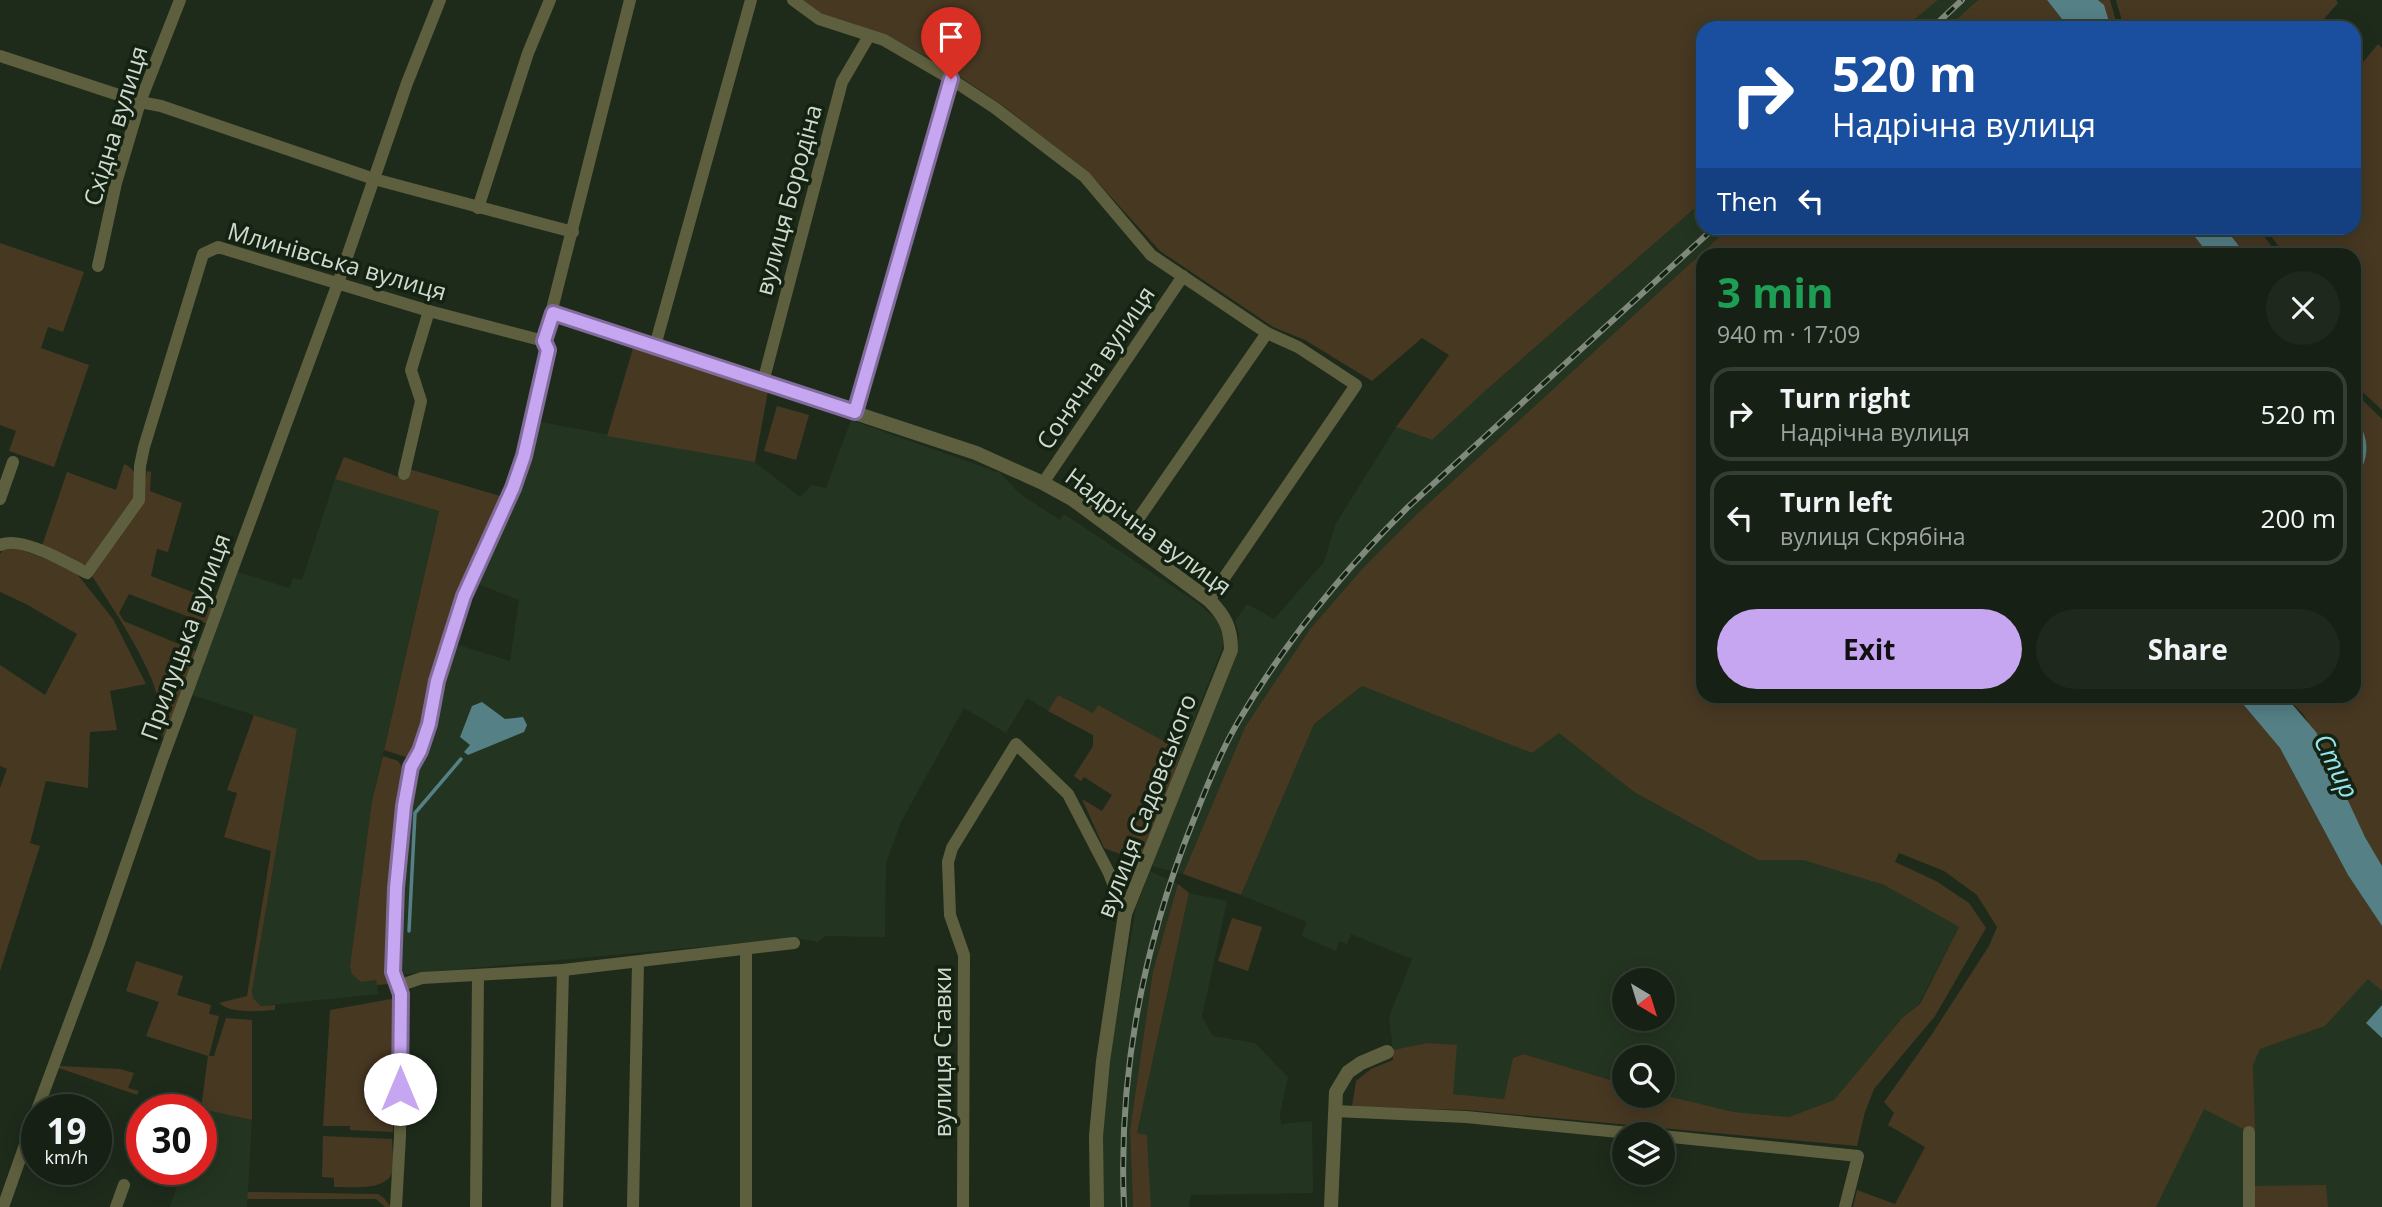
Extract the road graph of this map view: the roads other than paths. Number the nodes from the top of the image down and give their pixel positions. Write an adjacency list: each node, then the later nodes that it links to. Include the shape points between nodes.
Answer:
1 (180, 0): 10 (street, Східна вулиця)
2 (440, 0): 11 (street, Прилуцька вулиця)
3 (550, 0): 12 (street, via 528,52)
4 (630, 0): 13 (street)
5 (751, 0): 21 (street)
6 (793, 0): 7 (street, via 819,19)
7 (869, 36): 9 (street); 22 (street, вулиця Бородіна, via 842,82)
8 (0, 56): 10 (street)
9 (951, 79): 15 (street, via 1085,177 1151,255); 23 (street)
10 (140, 102): 11 (street); 14 (street, Східна вулиця)
11 (374, 179): 12 (street); 16 (street, Прилуцька вулиця)
12 (478, 208): 13 (street)
13 (573, 232): 18 (street)
14 (98, 266)
15 (1183, 276): 19 (street); 26 (street, Сонячна вулиця)
16 (338, 283): 17 (street, Млинівська вулиця); 29 (street, Млинівська вулиця, via 218,247 202,254 144,447 139,500 87,573 22,544); 40 (street, Прилуцька вулиця)
17 (429, 311): 20 (street, Млинівська вулиця); 25 (street, via 411,370 421,401)
18 (553, 313): 20 (street); 21 (street, Надрічна вулиця)
19 (1267, 334): 28 (street); 30 (street, via 1298,347 1356,385)
20 (544, 341): 38 (street, via 548,350 524,456 464,596 437,681 429,724 411,767 396,888 393,972)
21 (655, 346): 22 (street, Надрічна вулиця)
22 (763, 382): 23 (street, Надрічна вулиця)
23 (855, 412): 26 (street, Надрічна вулиця, via 952,444)
24 (13, 462): 27 (street)
25 (404, 474)
26 (1043, 483): 28 (street, Надрічна вулиця)
27 (0, 499)
28 (1125, 538): 30 (street, Надрічна вулиця)
29 (0, 545)
30 (1209, 600): 31 (street, Надрічна вулиця, via 1223,614)
31 (1231, 632): 32 (street, вулиця Садовського, via 1231,650)
32 (1125, 914): 54 (street, вулиця Ставки, via 1068,794 1016,744 948,862 950,915 964,955); 55 (street, вулиця Садовського, via 1103,1061 1096,1136)
33 (794, 943): 34 (street)
34 (746, 950): 35 (street); 53 (street)
35 (638, 963): 36 (street); 52 (street)
36 (563, 970): 37 (street); 51 (street)
37 (478, 976): 38 (street, via 422,978); 50 (street)
38 (398, 986): 49 (street)
39 (1387, 1052): 41 (street, via 1348,1072 1336,1092)
40 (43, 1094)
41 (1335, 1111): 42 (street, via 1466,1116); 56 (street)
42 (1612, 1131)
43 (2249, 1132): 58 (street)
44 (1675, 1137): 57 (street, via 1858,1156)
45 (21, 1156): 47 (street, Прилуцька вулиця)
46 (124, 1185): 48 (street)
47 (3, 1207)
48 (116, 1207)
49 (396, 1207)
50 (476, 1207)
51 (557, 1207)
52 (633, 1207)
53 (746, 1207)
54 (963, 1207)
55 (1097, 1207)
56 (1331, 1207)
57 (1845, 1207)
58 (2249, 1207)

